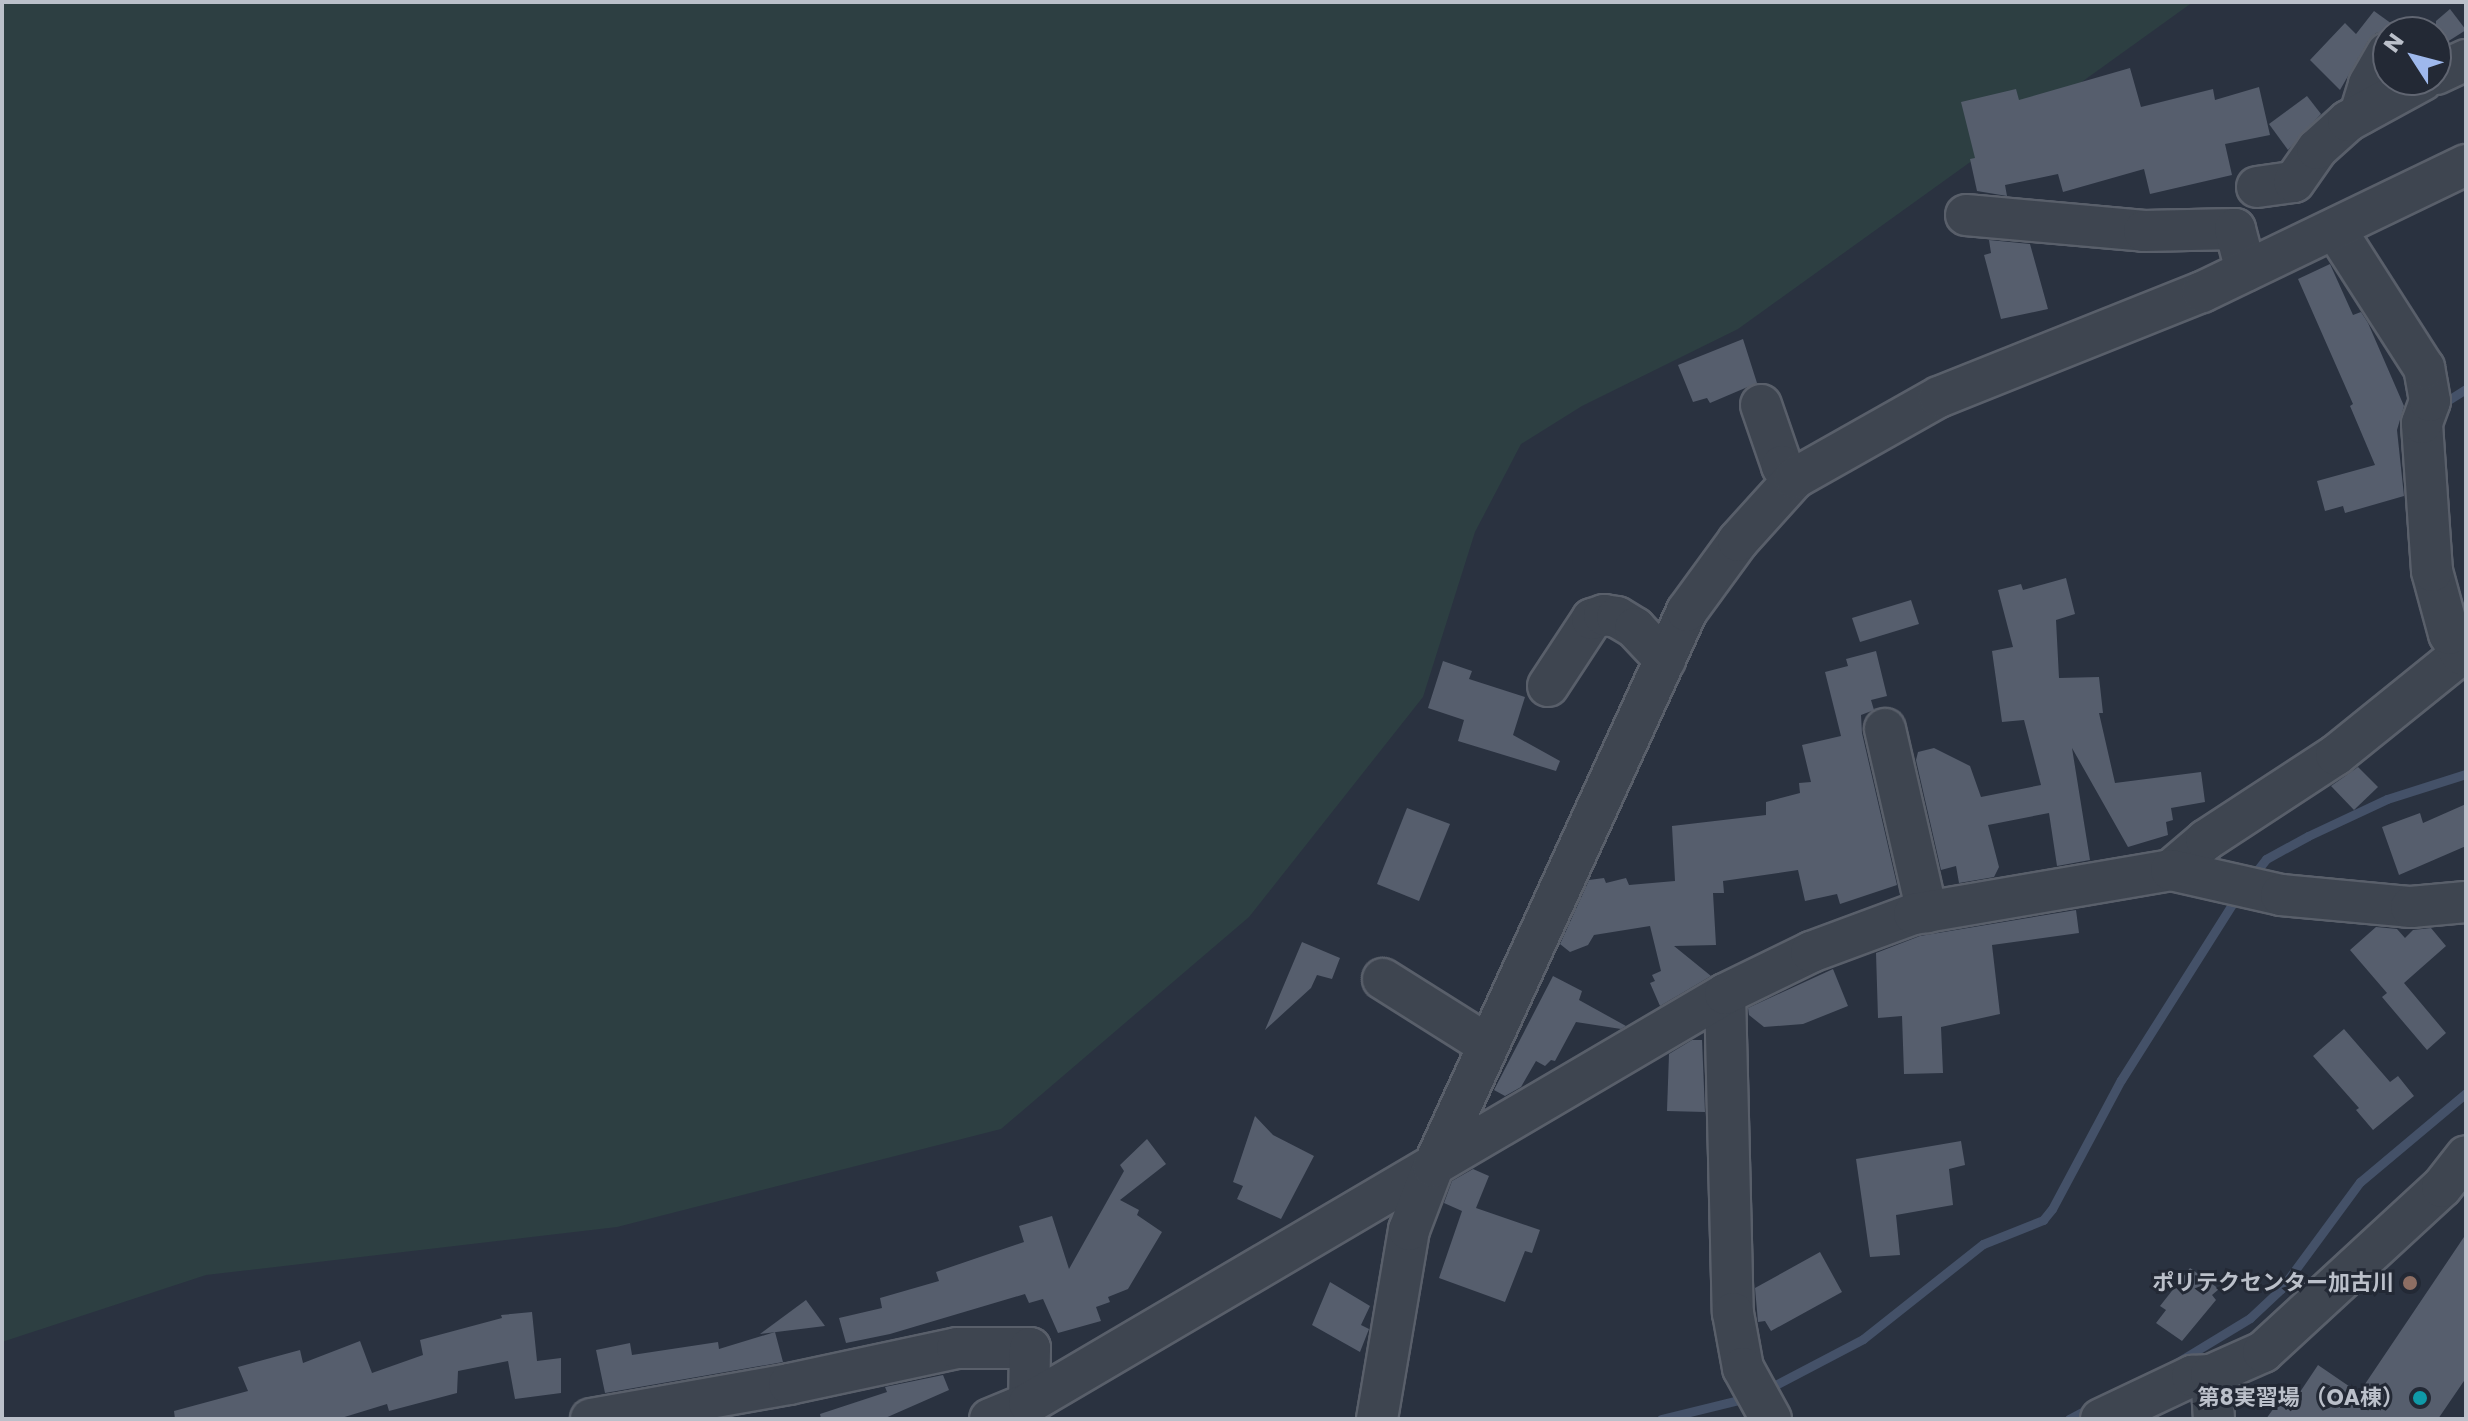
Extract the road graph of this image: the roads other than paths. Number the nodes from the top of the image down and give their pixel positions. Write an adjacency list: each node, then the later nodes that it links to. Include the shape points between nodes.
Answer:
1 (2372, 79): 3 (street)
2 (2393, 96): 3 (street)
3 (2360, 114): 5 (street, via 2317,149 2294,182)
4 (2466, 165): 7 (street)
5 (2257, 187)
6 (1966, 215): 8 (street, via 2144,231 2235,229)
7 (2335, 229): 8 (street); 11 (street, via 2424,368 2430,401 2422,423 2432,571 2449,634)
8 (2246, 271): 10 (street, via 1939,397)
9 (1761, 405): 10 (street, via 1782,466)
10 (1795, 478): 12 (street, via 1738,541 1687,611)
11 (2464, 654): 15 (street, via 2336,755 2206,840)
12 (1665, 660): 13 (street, via 1635,628 1604,615 1592,619); 20 (street)
13 (1548, 686)
14 (1885, 729): 17 (street)
15 (2171, 870): 16 (street, via 2269,893 2411,907); 17 (street)
16 (2466, 902)
17 (1927, 912): 19 (street, via 1811,952)
18 (1383, 979): 20 (street)
19 (1725, 994): 21 (street); 25 (street, via 1733,1313 1743,1368)
20 (1488, 1045): 21 (street)
21 (1433, 1167): 24 (street); 28 (street, via 1409,1230)
22 (2461, 1174): 23 (street, via 2263,1352)
23 (2211, 1375): 29 (street, via 2192,1376); 30 (street)
24 (1029, 1403): 26 (street, via 1030,1348 957,1348); 27 (street)
25 (1768, 1414)
26 (591, 1419)
27 (990, 1419)
28 (1377, 1419)
29 (2101, 1419)
30 (2214, 1419)

